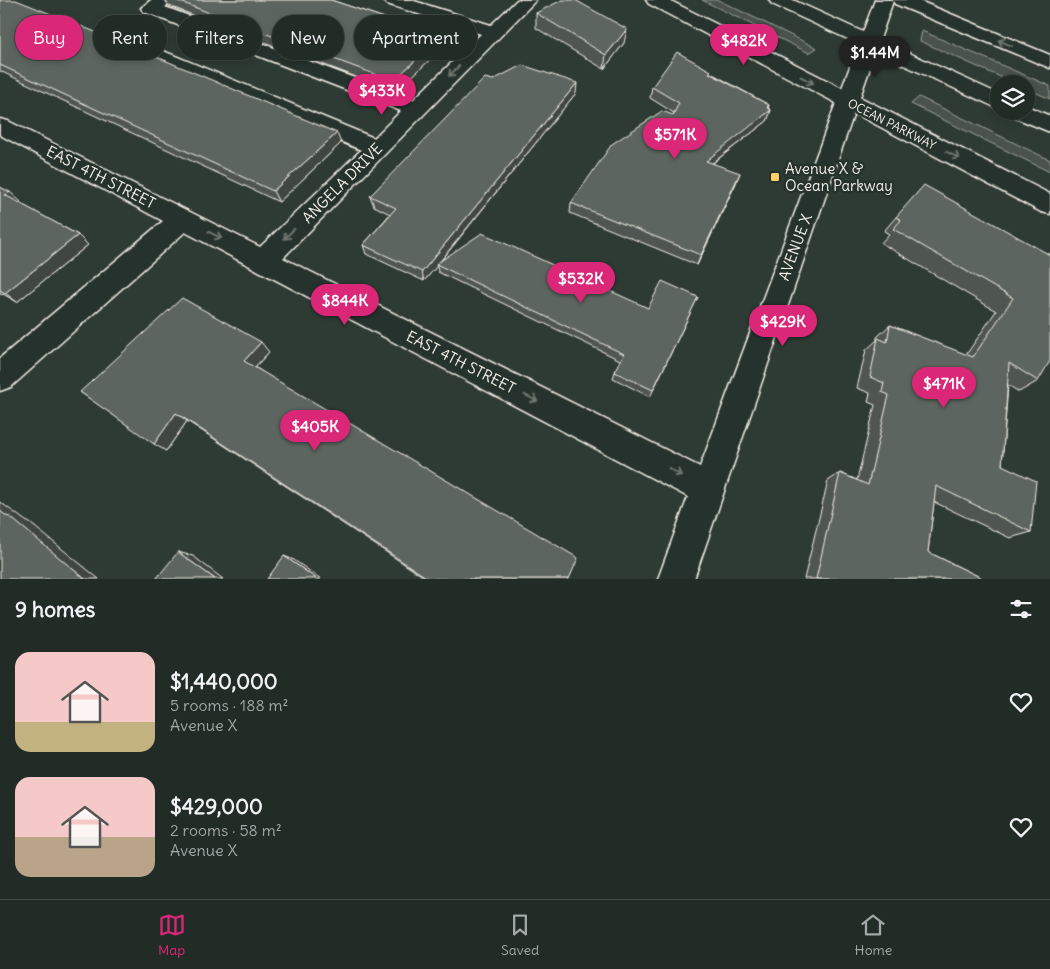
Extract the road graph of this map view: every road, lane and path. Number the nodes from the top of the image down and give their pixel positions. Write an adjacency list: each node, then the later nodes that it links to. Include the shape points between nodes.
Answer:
1 (164, 0): 14 (street, via 150,8)
2 (393, 0): 8 (street)
3 (527, 0): 8 (street, ANGELA DRIVE)
4 (655, 0): 13 (street, OCEAN PARKWAY, one-way to 13)
5 (778, 0): 9 (street)
6 (884, 0): 9 (street, AVENUE X)
7 (902, 0): 11 (street, one-way to 7)
8 (493, 32): 14 (street, ANGELA DRIVE, one-way to 14)
9 (869, 42): 12 (street); 13 (street, AVENUE X)
10 (167, 60): 18 (street)
11 (1050, 62)
12 (990, 98)
13 (848, 101): 19 (street, OCEAN PARKWAY, one-way to 19); 23 (street, AVENUE X)
14 (416, 109): 18 (street, ANGELA DRIVE)
15 (1035, 119): 17 (street)
16 (0, 126): 20 (street, EAST 4TH STREET)
17 (1050, 126)
18 (377, 148): 21 (street, ANGELA DRIVE, one-way to 21)
19 (1050, 205)
20 (183, 219): 21 (street, EAST 4TH STREET, one-way to 21); 22 (street)
21 (264, 260): 23 (street, EAST 4TH STREET, one-way to 23)
22 (0, 377)
23 (708, 489): 24 (street, AVENUE X)
24 (676, 579)

